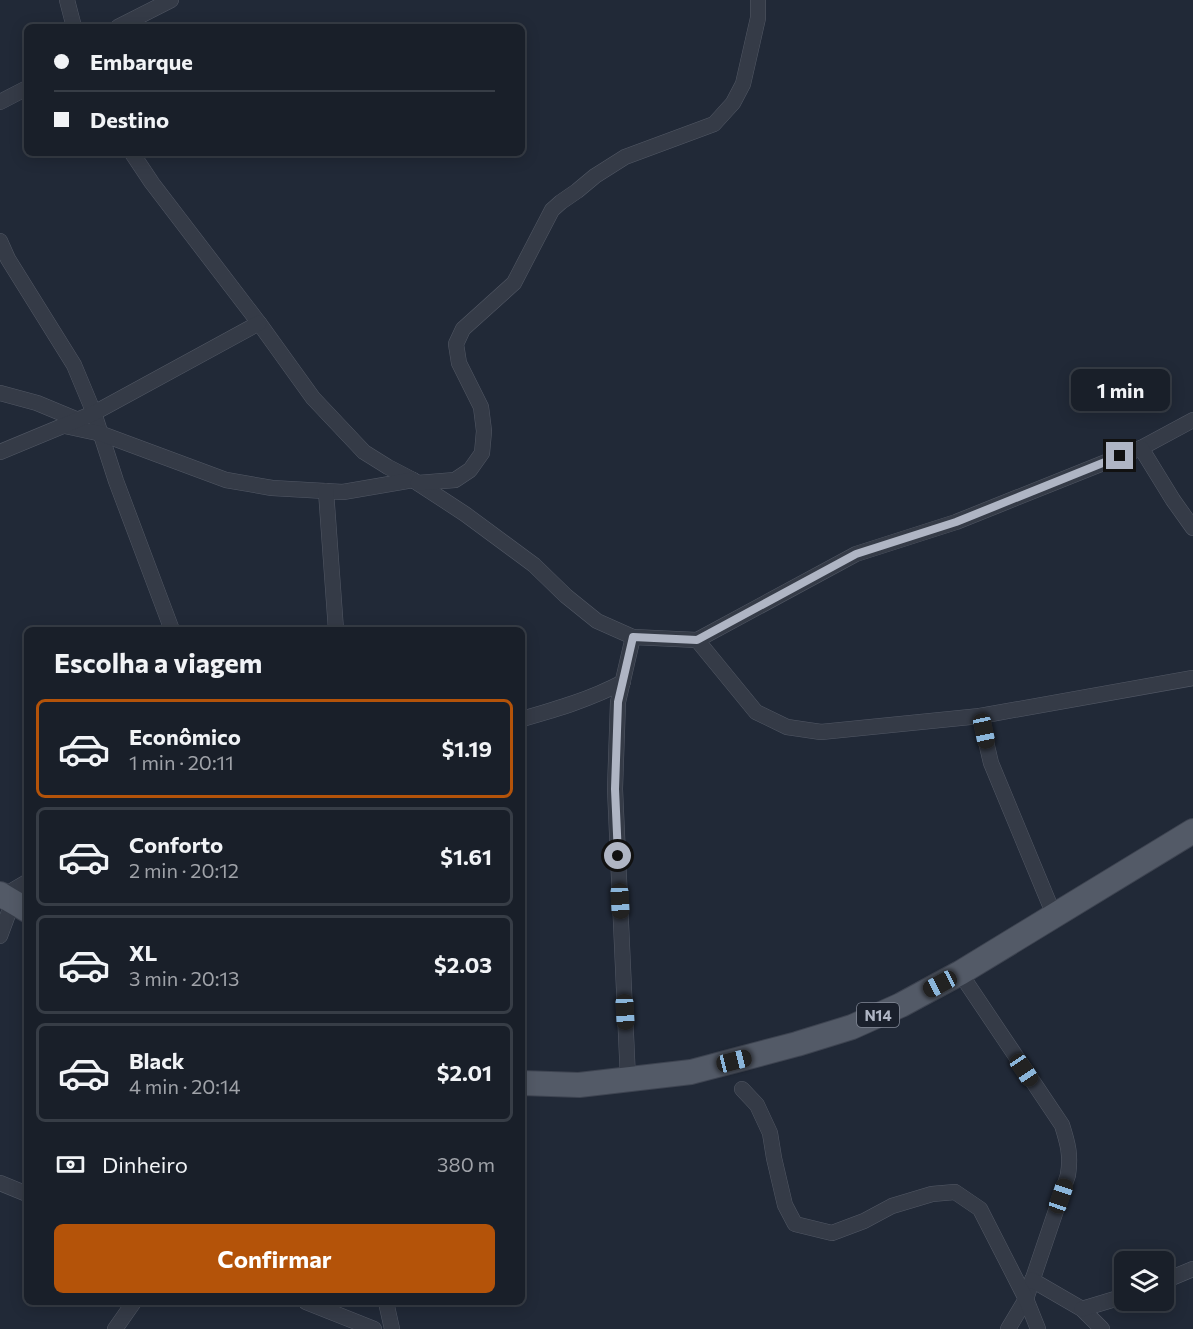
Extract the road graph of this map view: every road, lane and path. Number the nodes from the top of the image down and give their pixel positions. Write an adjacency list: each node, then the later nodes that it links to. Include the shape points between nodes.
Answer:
1 (67, 0): 4 (street)
2 (171, 0): 5 (street)
3 (758, 0): 18 (street, via 758,18 743,84 733,103 714,124 626,157 561,201 552,210 514,283 463,329 456,344 459,363 481,407 482,453 470,470 455,480)
4 (73, 24)
5 (124, 24)
6 (24, 90): 7 (street)
7 (0, 102)
8 (134, 156): 10 (street)
9 (0, 241): 12 (street, via 74,365)
10 (259, 323): 12 (street); 18 (street, via 313,398 364,452)
11 (0, 393): 14 (street, via 37,403)
12 (94, 413): 14 (street); 15 (street)
13 (1193, 420): 16 (street)
14 (72, 423): 15 (street); 17 (street)
15 (102, 434): 19 (street, via 226,480); 21 (street)
16 (1140, 448): 20 (street); 24 (street, via 956,522 856,554)
17 (0, 452)
18 (416, 481): 19 (street); 23 (street, via 534,565 597,621)
19 (326, 491): 22 (street)
20 (1193, 528)
21 (171, 627)
22 (336, 627)
23 (633, 637): 24 (street); 26 (street)
24 (697, 640): 27 (street, via 756,712 787,727 821,732)
25 (1193, 678): 27 (street)
26 (623, 682): 28 (street, via 560,708); 35 (street, via 618,702 615,789)
27 (981, 716): 32 (street, via 990,763)
28 (525, 717)
29 (1193, 831): 32 (main road, N14)
30 (24, 885): 31 (street)
31 (11, 900): 33 (street)
32 (1054, 915): 34 (main road, N14)
33 (0, 936)
34 (960, 973): 35 (main road, N14, via 901,1005 841,1030 691,1072); 42 (street, via 1062,1125 1068,1143 1068,1175)
35 (628, 1080): 36 (main road, N14, via 579,1085)
36 (525, 1083)
37 (742, 1089): 43 (street, via 757,1105 770,1133 785,1205 795,1224 832,1233 892,1206 932,1194 955,1192 980,1209)
38 (0, 1183): 39 (street)
39 (24, 1193)
40 (1193, 1269): 41 (street)
41 (1174, 1277)
42 (1032, 1280): 43 (street); 48 (street)
43 (1026, 1299): 52 (street); 53 (street)
44 (1114, 1299): 48 (street)
45 (132, 1305): 49 (street)
46 (314, 1305): 50 (street)
47 (387, 1305): 51 (street)
48 (1082, 1309): 54 (street)
49 (115, 1329)
50 (374, 1329)
51 (392, 1329)
52 (1008, 1329)
53 (1038, 1329)
54 (1102, 1329)

